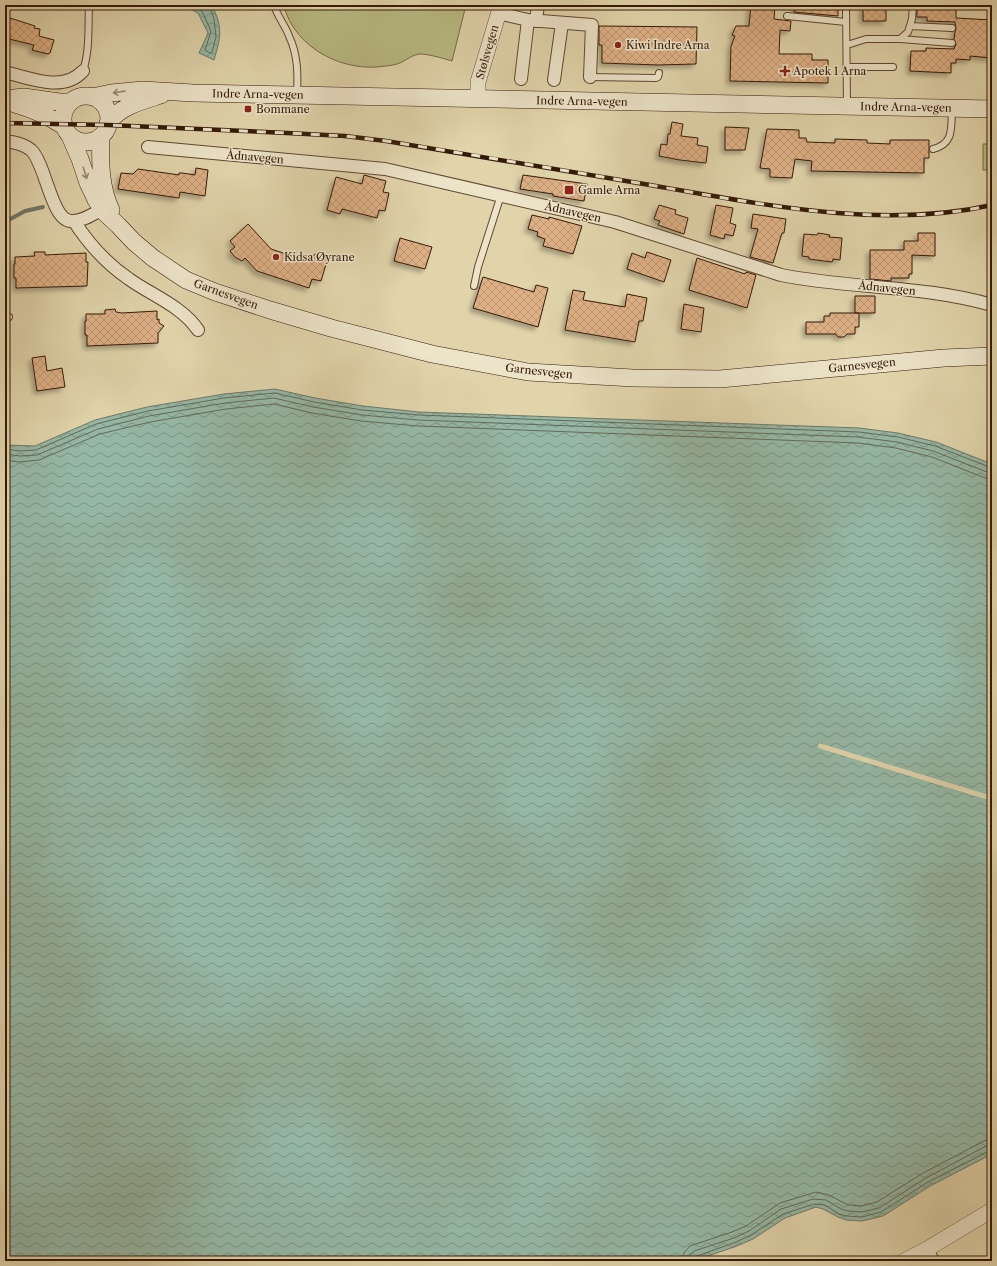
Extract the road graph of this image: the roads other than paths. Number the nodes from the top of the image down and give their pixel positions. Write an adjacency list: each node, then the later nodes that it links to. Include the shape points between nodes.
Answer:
1 (89, 5): 18 (lane, via 86,61)
2 (274, 5): 25 (lane, via 294,52 298,73)
3 (538, 5): 8 (street)
4 (913, 5): 11 (lane)
5 (846, 8): 9 (lane)
6 (500, 9): 8 (street); 28 (street, Stølsvegen, via 478,82)
7 (787, 16): 9 (lane)
8 (532, 20): 10 (street); 22 (street)
9 (846, 22): 15 (lane)
10 (562, 23): 21 (street, via 592,25); 23 (street)
11 (910, 26): 12 (lane); 13 (lane, via 908,32)
12 (952, 28)
13 (900, 39): 14 (lane); 15 (lane, via 866,39)
14 (952, 43)
15 (847, 45): 16 (lane)
16 (847, 67): 17 (lane); 30 (lane)
17 (893, 67)
18 (83, 71): 19 (street, via 68,82 56,83)
19 (5, 72)
20 (659, 73): 21 (lane, via 656,78)
21 (590, 77)
22 (521, 79)
23 (554, 80)
24 (172, 92): 25 (main road, Indre Arna-vegen); 26 (main road, Indre Arna-vegen, one-way to 26, via 143,90); 33 (main road, Indre Arna-vegen, via 132,104 113,116)
25 (297, 95): 28 (main road, Indre Arna-vegen)
26 (92, 97): 29 (main road, via 81,97); 33 (main road, via 104,106 108,116)
27 (5, 100): 29 (main road, via 24,97); 34 (main road, via 49,116)
28 (478, 100): 30 (main road, Indre Arna-vegen)
29 (71, 102): 34 (main road, via 64,111 63,118)
30 (847, 106): 31 (main road, Indre Arna-vegen)
31 (952, 108): 32 (main road, Indre Arna-vegen); 37 (lane, via 951,133 948,141)
32 (992, 109)
33 (104, 130): 34 (main road, via 94,141 86,142 78,141); 39 (main road, Garnesvegen, via 101,172)
34 (67, 131): 39 (main road, Garnesvegen, one-way to 39, via 88,183)
35 (5, 142): 40 (street, via 22,145 31,150 51,192 54,205 62,217)
36 (148, 147): 38 (street, Ådnavegen, via 385,168)
37 (933, 149)
38 (501, 195): 41 (lane); 42 (street, Ådnavegen, via 615,222 781,275 934,292)
39 (105, 207): 40 (street); 44 (main road, Garnesvegen, via 134,242 153,258 186,280 215,292 331,328 432,354 528,372 633,378 720,379 944,358)
40 (74, 221): 43 (street, via 98,253 117,270 180,312 192,321)
41 (474, 286)
42 (992, 305)
43 (198, 330)
44 (992, 356)
45 (992, 1210): 46 (street)
46 (930, 1255): 47 (street)
47 (904, 1261)

